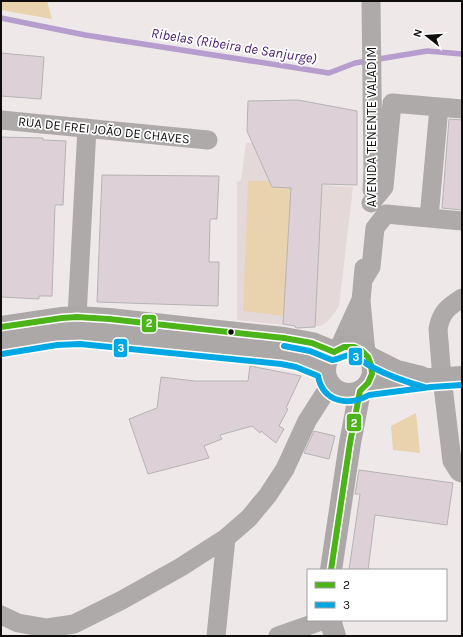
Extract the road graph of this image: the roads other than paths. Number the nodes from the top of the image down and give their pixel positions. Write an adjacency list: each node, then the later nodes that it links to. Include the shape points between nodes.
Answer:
1 (371, 1): 7 (street, AVENIDA TENENTE VALADIM)
2 (439, 107): 3 (street); 7 (street, via 392,103 384,187); 8 (street)
3 (462, 109)
4 (1, 120): 5 (street, RUA DE FREI JOÃO DE CHAVES)
5 (87, 128): 6 (street, RUA DE FREI JOÃO DE CHAVES); 13 (street)
6 (208, 140)
7 (371, 203): 10 (street, AVENIDA TENENTE VALADIM)
8 (429, 218): 9 (street); 10 (street, via 386,214 375,228 371,267)
9 (462, 221)
10 (363, 280): 12 (street, AVENIDA TENENTE VALADIM)
11 (462, 298): 18 (street, via 445,311 439,322 438,336)
12 (361, 301): 16 (street, AVENIDA TENENTE VALADIM); 17 (street, AVENIDA TENENTE VALADIM)
13 (77, 317): 14 (main road); 17 (main road, via 312,343)
14 (1, 327)
15 (1, 346): 17 (main road, via 56,337 80,336 282,356)
16 (367, 356): 17 (main road, via 359,349 345,347); 18 (main road, via 411,375); 19 (main road, via 372,365 372,373 370,381)
17 (332, 369): 19 (main road, via 338,392 352,394); 20 (main road); 22 (street, AVENIDA TENENTE VALADIM, via 287,464 268,496 249,518)
18 (445, 378): 19 (main road); 21 (street)
19 (363, 389): 20 (main road)
20 (350, 444): 23 (main road)
21 (457, 467)
22 (226, 538): 24 (street, AVENIDA TENENTE VALADIM, via 181,567 74,624 47,628 18,623); 28 (street)
23 (331, 569)
24 (1, 615)
25 (321, 621): 27 (street)
26 (330, 621): 29 (main road)
27 (284, 635)
28 (216, 636)
29 (335, 636)

